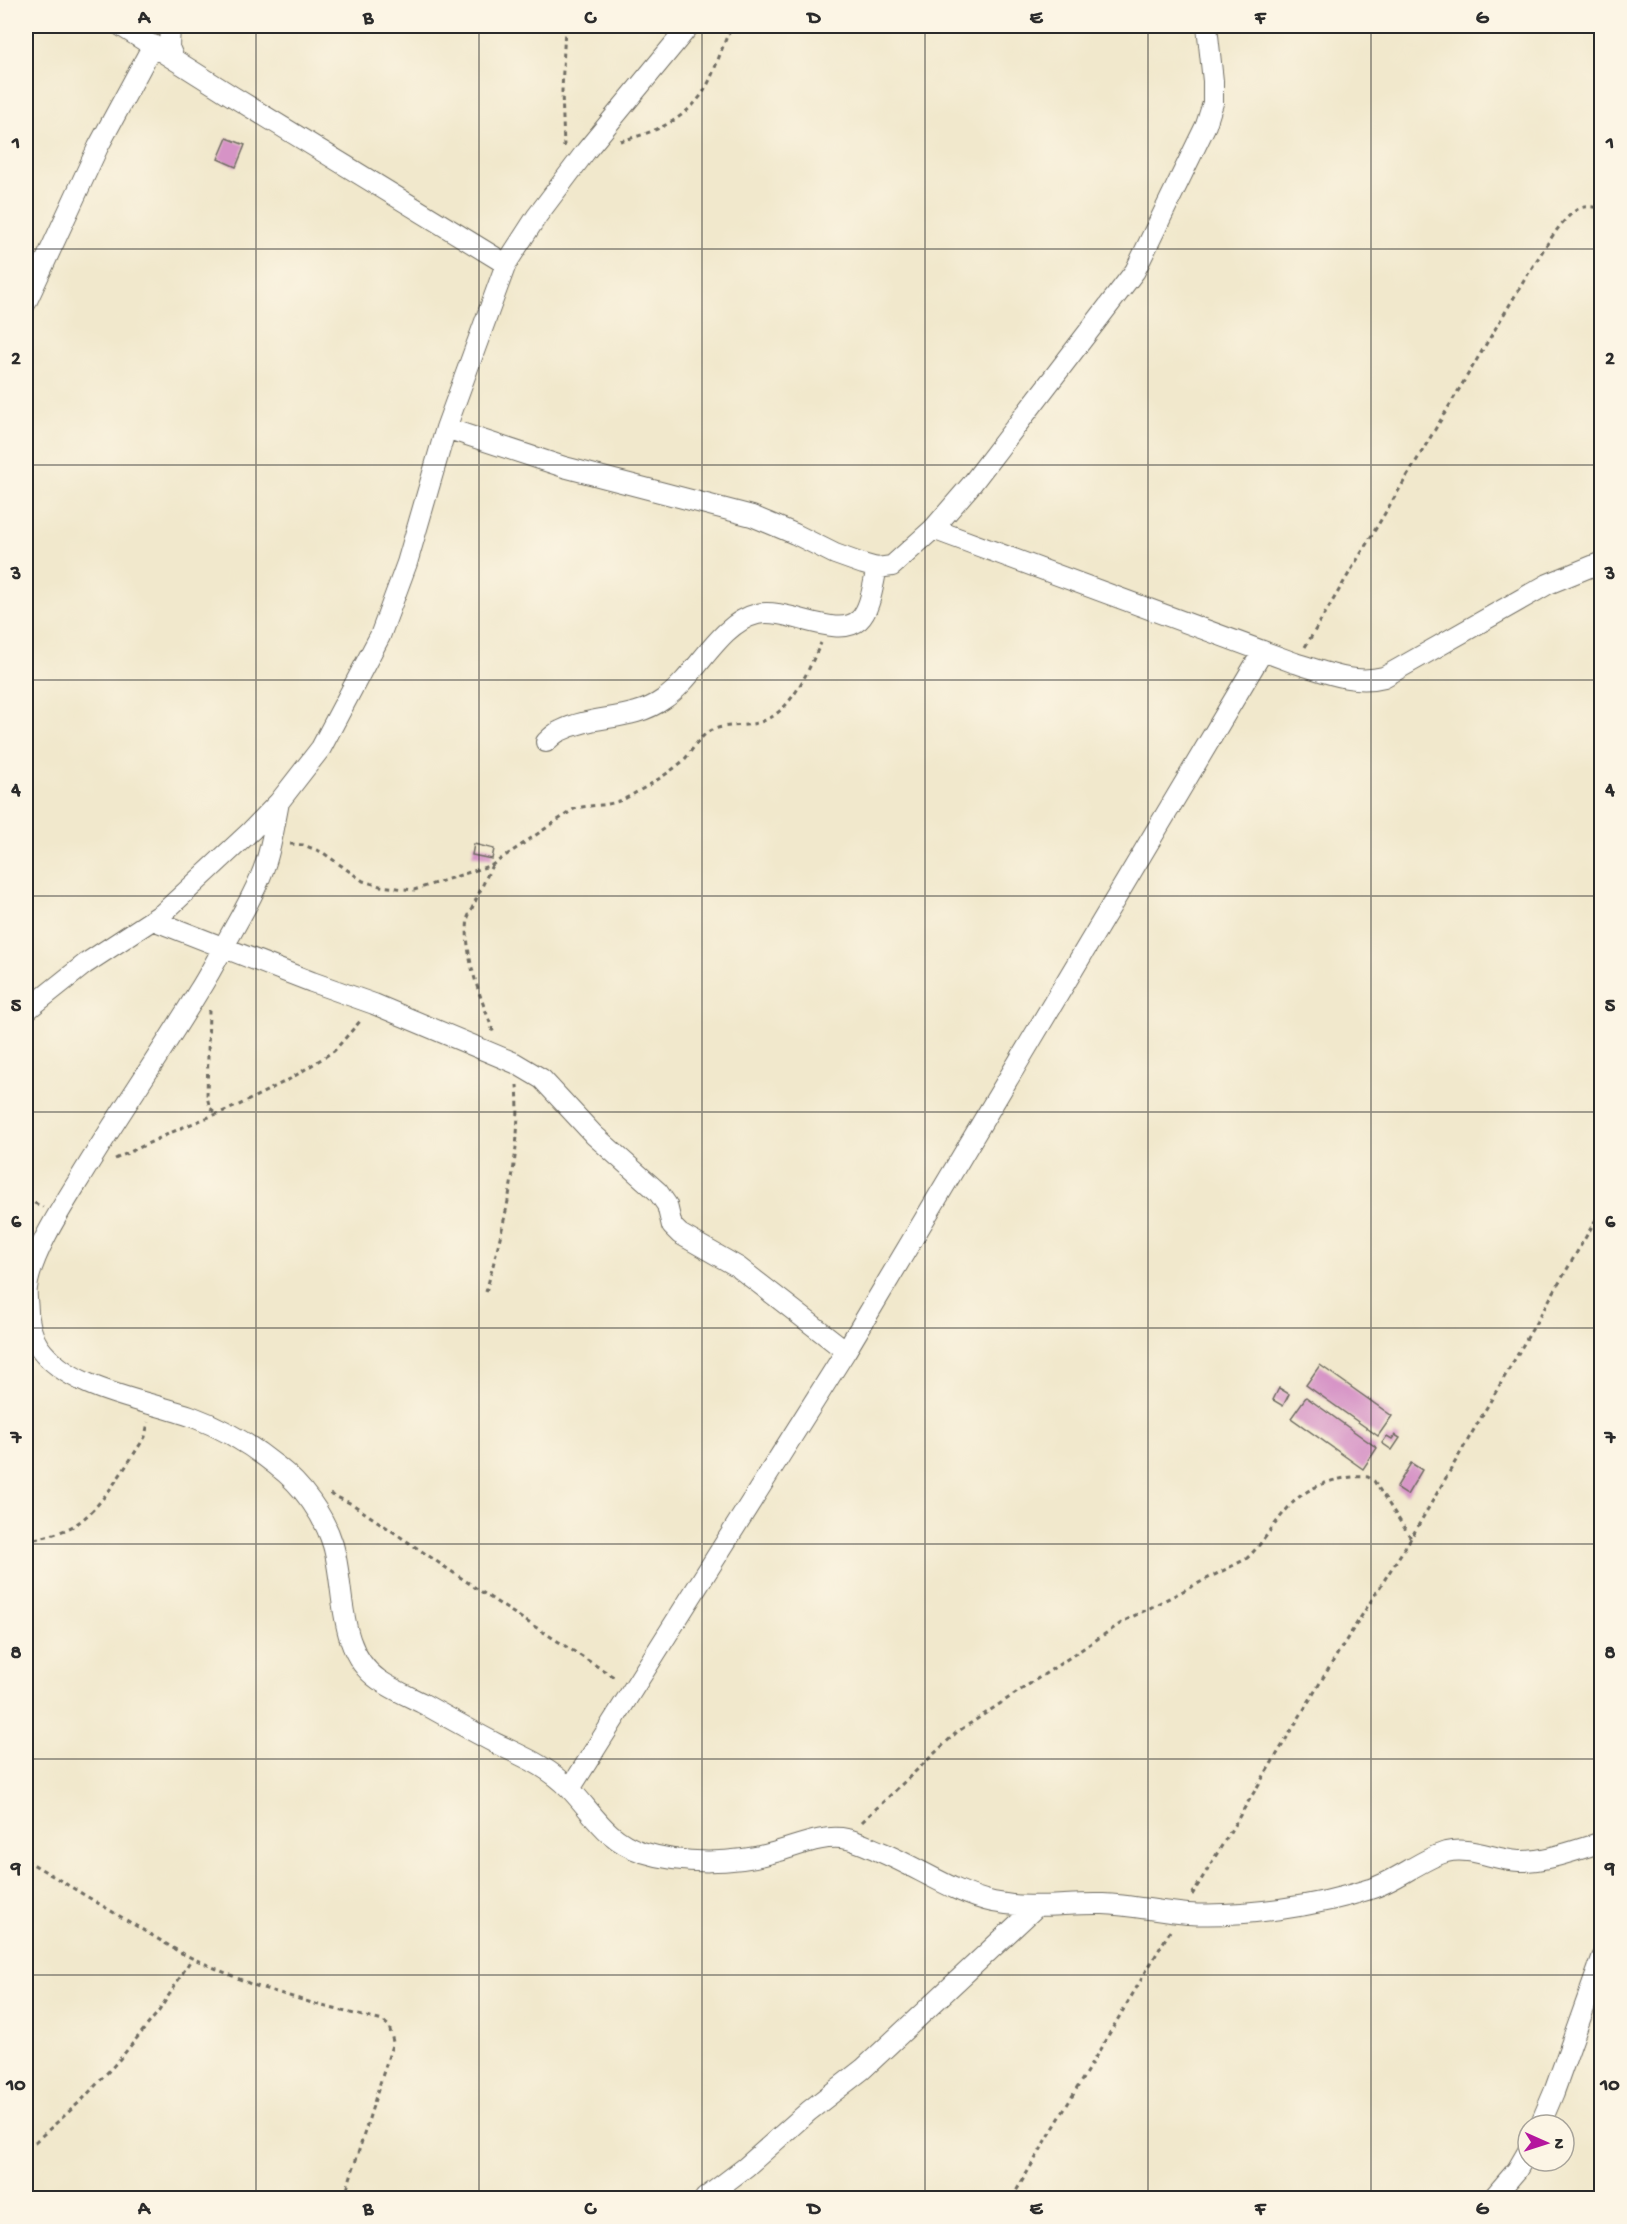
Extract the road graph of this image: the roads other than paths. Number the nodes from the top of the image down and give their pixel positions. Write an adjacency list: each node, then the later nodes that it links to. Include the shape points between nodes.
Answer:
1 (122, 26): 5 (street)
2 (170, 26): 6 (street, via 169,47)
3 (689, 26): 7 (street, via 586,151)
4 (1207, 26): 10 (street, via 1213,103 1191,158 1135,271)
5 (153, 45): 6 (street); 8 (street, via 98,147)
6 (174, 59): 7 (street)
7 (506, 264): 9 (street)
8 (26, 303)
9 (446, 428): 12 (street, via 564,467 752,516); 15 (street, via 408,563 380,636 321,748)
10 (933, 529): 12 (street, via 892,566); 13 (street)
11 (1602, 562): 13 (street, via 1548,584 1369,681 1347,679)
12 (877, 568): 14 (street, via 859,620 829,626 773,612 757,614 740,621 666,698 644,711 560,731)
13 (1263, 651): 20 (street)
14 (546, 742)
15 (279, 802): 16 (street); 17 (street, via 266,862)
16 (153, 920): 17 (street); 18 (street, via 85,964)
17 (223, 948): 19 (street, via 54,1221); 20 (street, via 374,1004 542,1078 594,1135 646,1179 667,1204 672,1226 680,1234 738,1266)
18 (26, 1011)
19 (26, 1290): 21 (street, via 37,1345 66,1372 95,1386 194,1418 234,1437 290,1476 321,1516 332,1540 347,1630 362,1665 388,1685 543,1766)
20 (846, 1352): 21 (street)
21 (570, 1789): 23 (street, via 598,1824 641,1852 713,1861 743,1859 824,1839 845,1838 986,1901)
22 (1602, 1842): 23 (street, via 1526,1862 1469,1851 1446,1852 1373,1889 1316,1903 1260,1910 1193,1914 1103,1904)
23 (1035, 1908): 27 (street, via 862,2069)
24 (1602, 1958): 25 (street)
25 (1545, 2113)
26 (1516, 2171): 28 (street)
27 (705, 2199)
28 (1493, 2199)

